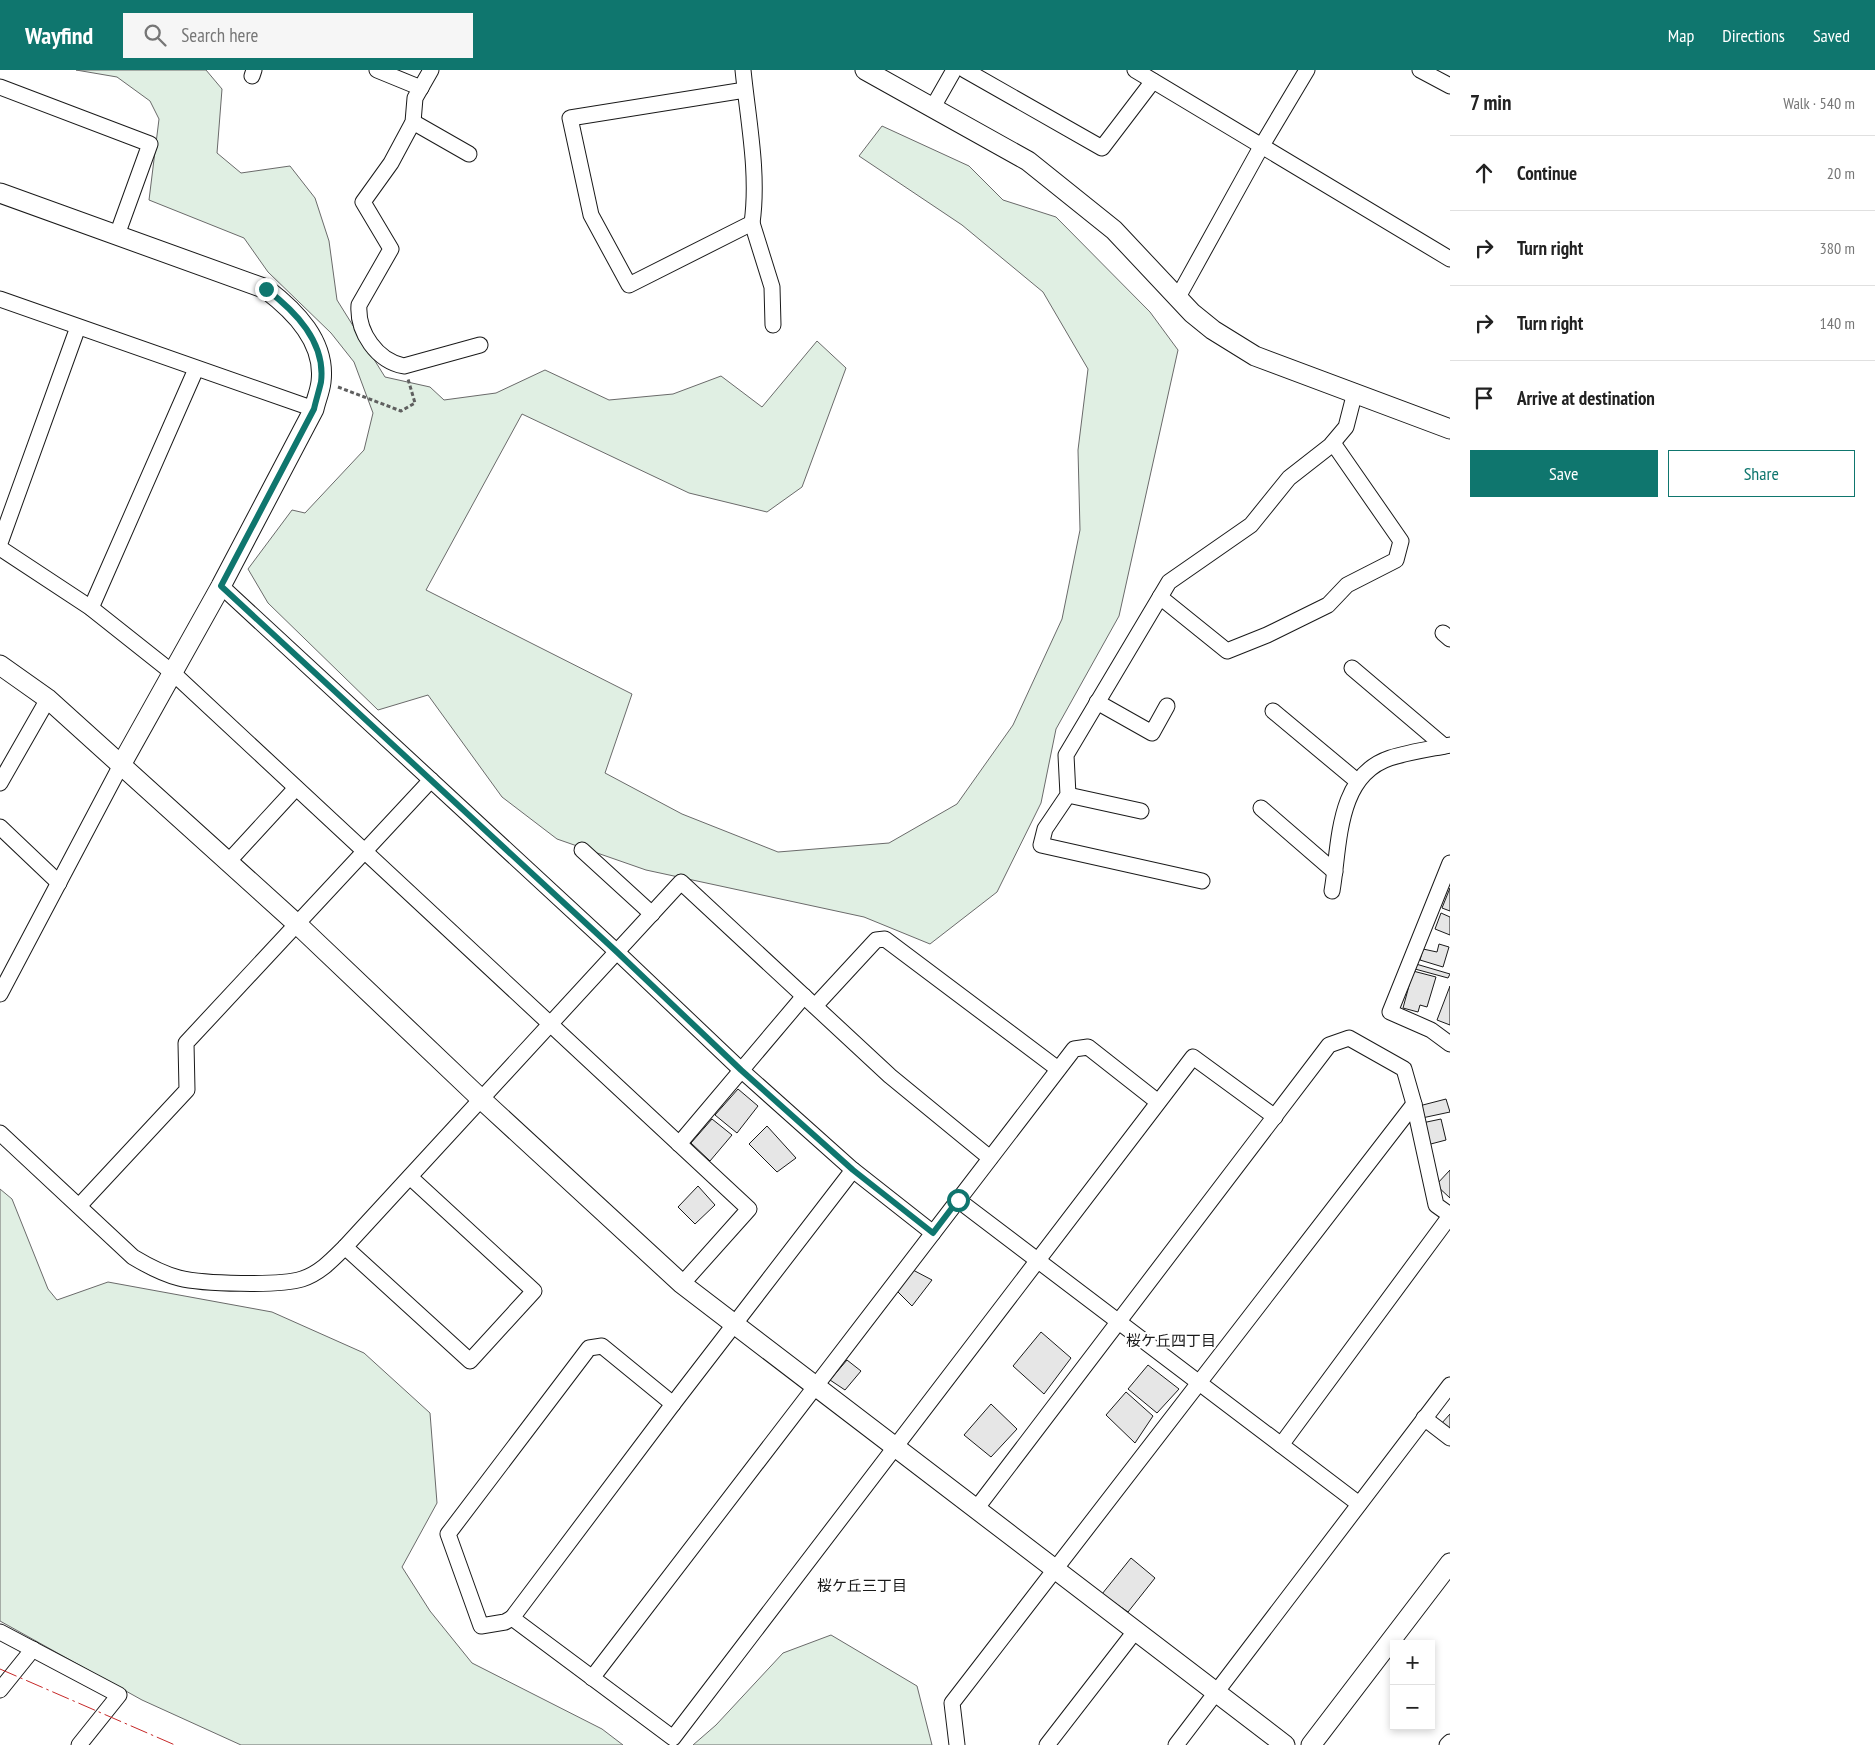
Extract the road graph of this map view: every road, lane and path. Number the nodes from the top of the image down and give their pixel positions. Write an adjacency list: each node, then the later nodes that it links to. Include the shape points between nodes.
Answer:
1 (377, 70): 13 (street)
2 (431, 70): 13 (street)
3 (743, 70): 14 (street)
4 (865, 70): 15 (street)
5 (954, 70): 15 (street)
6 (965, 70): 10 (street, via 1102,148)
7 (1135, 70): 10 (street)
8 (1307, 70): 17 (street)
9 (1420, 70): 11 (street)
10 (1153, 81): 17 (street)
11 (1450, 86)
12 (0, 87): 21 (street, via 150,144)
13 (421, 88): 16 (street, via 416,98)
14 (745, 90): 20 (street, via 756,194); 20 (street, via 570,118 591,215 629,285)
15 (933, 107): 23 (street, via 1028,162 1078,199 1114,230)
16 (413, 122): 18 (street); 28 (street, via 391,163 363,202 391,249 358,311 370,346 391,364)
17 (1261, 147): 22 (street); 23 (street)
18 (469, 154)
19 (0, 192): 21 (street)
20 (752, 223): 25 (street, via 772,287)
21 (117, 235): 30 (street, via 266,289 301,320 313,339)
22 (1450, 259)
23 (1178, 297): 31 (street, via 1213,330 1255,356)
24 (0, 300): 26 (street)
25 (773, 325)
26 (78, 327): 29 (street); 35 (street)
27 (480, 345): 28 (street)
28 (404, 366): 30 (path, via 415,403 401,411)
29 (196, 369): 32 (street); 39 (street)
30 (321, 381): 32 (street)
31 (1355, 392): 33 (street); 34 (street, via 1346,427)
32 (314, 409): 37 (street)
33 (1450, 429)
34 (1333, 443): 38 (street, via 1289,478 1251,525 1169,582); 38 (street, via 1401,541 1396,560 1347,585 1328,605 1267,635 1227,650)
35 (0, 543)
36 (0, 548): 39 (street)
37 (221, 586): 42 (street); 49 (street)
38 (1160, 597): 44 (street)
39 (91, 608): 42 (street)
40 (0, 665): 43 (street)
41 (1352, 668): 47 (street)
42 (173, 673): 48 (street); 52 (street)
43 (48, 699): 48 (street); 51 (street)
44 (1097, 702): 45 (street, via 1152,732); 53 (street, via 1066,755)
45 (1167, 706)
46 (1273, 710): 50 (street)
47 (1447, 746): 50 (street, via 1388,759)
48 (121, 765): 59 (street); 63 (street)
49 (431, 780): 58 (street); 67 (street)
50 (1356, 781): 61 (street, via 1346,803)
51 (0, 783)
52 (296, 788): 58 (street); 59 (street)
53 (1068, 795): 55 (street); 62 (street, via 1045,828 1041,845)
54 (1261, 808): 61 (street)
55 (1141, 812)
56 (0, 827): 63 (street)
57 (582, 850): 65 (street)
58 (364, 851): 66 (street); 70 (street)
59 (228, 862): 66 (street)
60 (1450, 863): 71 (street, via 1390,1012 1431,1030)
61 (1335, 872): 64 (street)
62 (1202, 881)
63 (59, 883): 68 (street)
64 (1332, 891)
65 (652, 914): 67 (street); 69 (street, via 681,882)
66 (297, 924): 74 (street); 84 (street, via 186,1044 187,1090)
67 (617, 952): 70 (street); 73 (street)
68 (1, 990)
69 (809, 1001): 72 (street, via 876,940 886,939); 73 (street); 80 (street, via 890,1076)
70 (550, 1024): 74 (street); 79 (street)
71 (1450, 1044)
72 (1058, 1069): 75 (street, via 1074,1049 1088,1047); 80 (street)
73 (741, 1070): 79 (street); 81 (street)
74 (481, 1099): 82 (street); 89 (street)
75 (1158, 1102): 77 (street, via 1192,1057); 88 (street)
76 (1414, 1104): 77 (street, via 1404,1069 1349,1038 1329,1045); 85 (street, via 1436,1205); 92 (street)
77 (1274, 1117): 90 (street)
78 (0, 1133): 84 (street)
79 (679, 1144): 89 (street, via 749,1209)
80 (990, 1158): 83 (street)
81 (853, 1170): 86 (street); 91 (street)
82 (410, 1177): 87 (street); 87 (street, via 534,1291 470,1361)
83 (958, 1200): 86 (street); 88 (street)
84 (79, 1206): 87 (street, via 134,1258 180,1278 280,1283 303,1279 325,1268)
85 (1450, 1216): 98 (street)
86 (933, 1233): 94 (street)
87 (345, 1247)
88 (1038, 1260): 90 (street); 99 (street)
89 (682, 1284): 91 (street)
90 (1119, 1322): 92 (street); 101 (street)
91 (734, 1325): 94 (street); 95 (street)
92 (1199, 1382): 98 (street); 103 (street)
93 (1450, 1385): 96 (street)
94 (815, 1386): 99 (street); 108 (street)
95 (673, 1404): 104 (street); 104 (street, via 602,1346 589,1348 448,1534 481,1626)
96 (1424, 1418): 97 (street); 100 (street)
97 (1450, 1438)
98 (1281, 1444): 100 (street)
99 (895, 1447): 101 (street); 108 (street, via 674,1738)
100 (1359, 1504): 110 (street)
101 (976, 1508): 103 (street)
102 (1450, 1563): 117 (street)
103 (1055, 1569): 105 (street); 113 (street, via 952,1703)
104 (512, 1618): 108 (street)
105 (1136, 1630): 110 (street); 114 (street)
106 (0, 1632): 107 (street)
107 (32, 1649): 109 (street); 112 (street, via 119,1695)
108 (592, 1678)
109 (0, 1690)
110 (1216, 1692): 115 (street); 116 (street)
111 (1450, 1742): 118 (street)
112 (79, 1745)
113 (957, 1745)
114 (1047, 1745)
115 (1176, 1745)
116 (1285, 1745)
117 (1311, 1745)
118 (1448, 1745)

